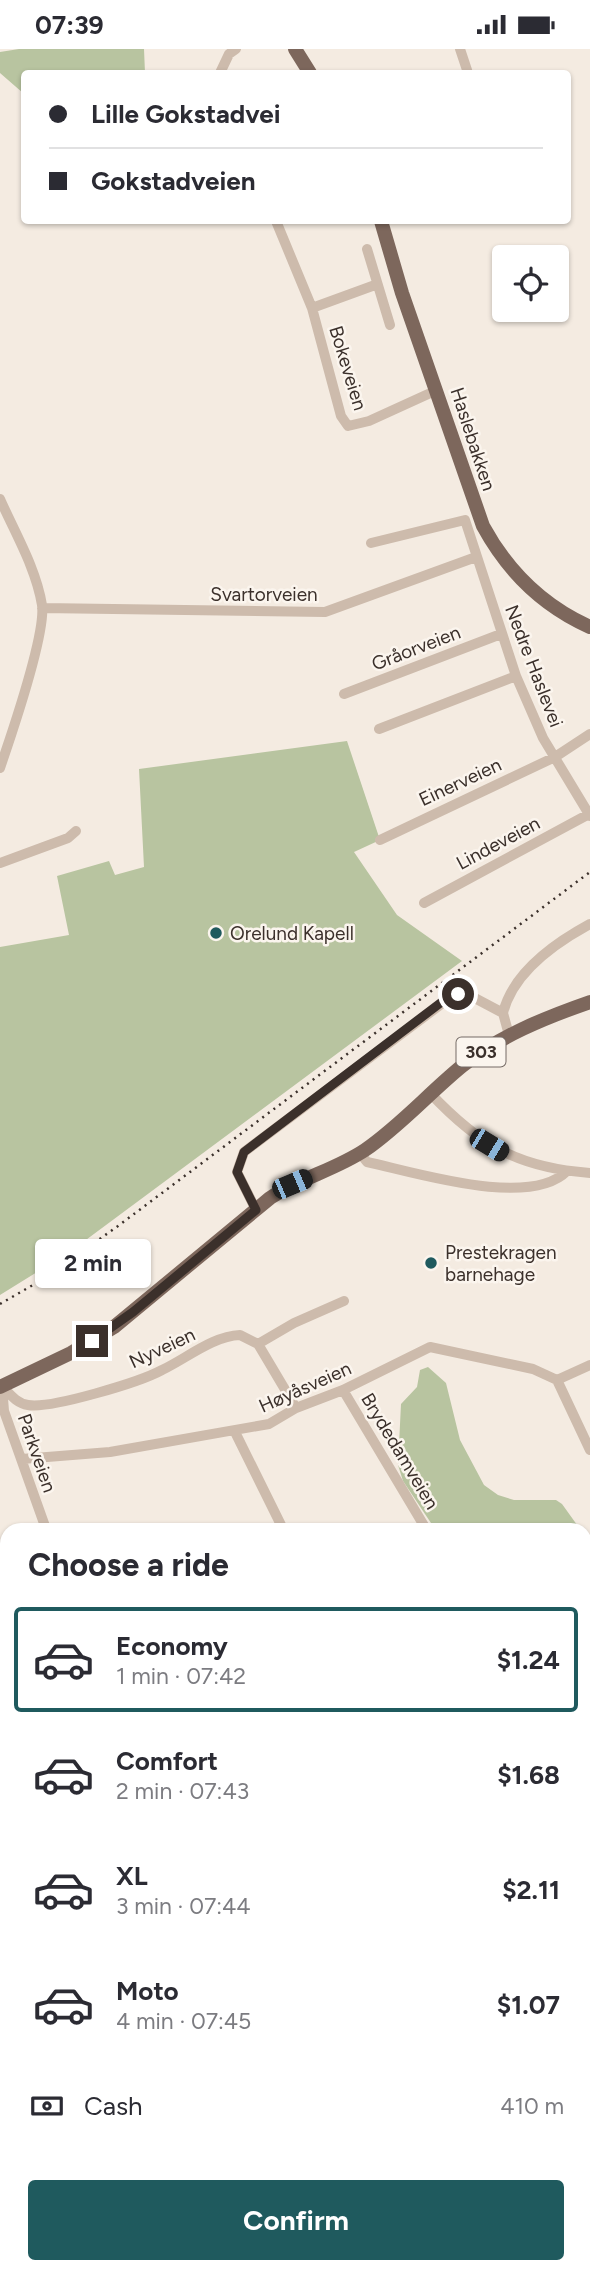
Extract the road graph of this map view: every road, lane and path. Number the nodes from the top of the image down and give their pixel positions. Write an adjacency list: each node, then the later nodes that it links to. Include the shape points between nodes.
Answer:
1 (236, 49): 4 (street)
2 (295, 49): 5 (main road)
3 (460, 49): 6 (street)
4 (221, 70)
5 (308, 70)
6 (467, 70)
7 (277, 224): 11 (street, Bokeveien)
8 (382, 224): 13 (main road, Haslebakken)
9 (367, 249): 10 (street)
10 (375, 285): 11 (street, Bokeveien); 12 (street)
11 (312, 308): 13 (street, Bokeveien, via 348,426 355,427)
12 (390, 325)
13 (438, 390): 18 (main road, Haslebakken, via 474,505 494,546 537,595)
14 (0, 499): 17 (street)
15 (371, 543): 16 (street, Nedre Haslevei, via 464,520)
16 (476, 557): 17 (street, Svartorveien, via 325,612); 19 (street, Nedre Haslevei)
17 (43, 608): 25 (street)
18 (590, 627)
19 (501, 634): 20 (street, Nedre Haslevei); 21 (street, Gråorveien)
20 (516, 676): 22 (street); 24 (street, Nedre Haslevei)
21 (344, 694)
22 (379, 729)
23 (590, 734): 24 (street, Einerveien)
24 (555, 757): 26 (street, Nedre Haslevei); 28 (street, Einerveien)
25 (0, 768)
26 (589, 815): 30 (street, Lindeveien)
27 (76, 831): 29 (street)
28 (380, 840)
29 (0, 863)
30 (424, 903)
31 (590, 924): 33 (street, via 537,961 510,993)
32 (590, 1002): 34 (main road, 303)
33 (503, 1013): 34 (street); 39 (street, via 464,993 443,1001 244,1152 237,1172)
34 (509, 1035): 35 (main road, 303)
35 (430, 1093): 36 (main road, 303); 37 (street, via 472,1135 506,1156)
36 (360, 1153): 37 (street, via 367,1161 483,1186 536,1186 559,1180); 39 (main road, 303, via 292,1184)
37 (567, 1171): 38 (street)
38 (590, 1173)
39 (256, 1210): 44 (main road, 303, via 114,1327)
40 (344, 1301): 41 (street)
41 (258, 1344): 44 (street, Nyveien, via 246,1336 225,1337 149,1377 48,1404 28,1405); 46 (street)
42 (590, 1365): 43 (street)
43 (556, 1380): 45 (street, Høyåsveien, via 533,1369 430,1347); 48 (street)
44 (1, 1387): 49 (street, Parkveien, via 4,1412)
45 (343, 1390): 46 (street, Høyåsveien); 52 (street, Brydedamveien)
46 (296, 1408): 47 (street, Høyåsveien, via 269,1424)
47 (235, 1432): 49 (street, Høyåsveien, via 110,1453); 51 (street)
48 (590, 1450)
49 (22, 1459): 50 (street, Parkveien)
50 (44, 1523)
51 (280, 1523)
52 (422, 1523)

